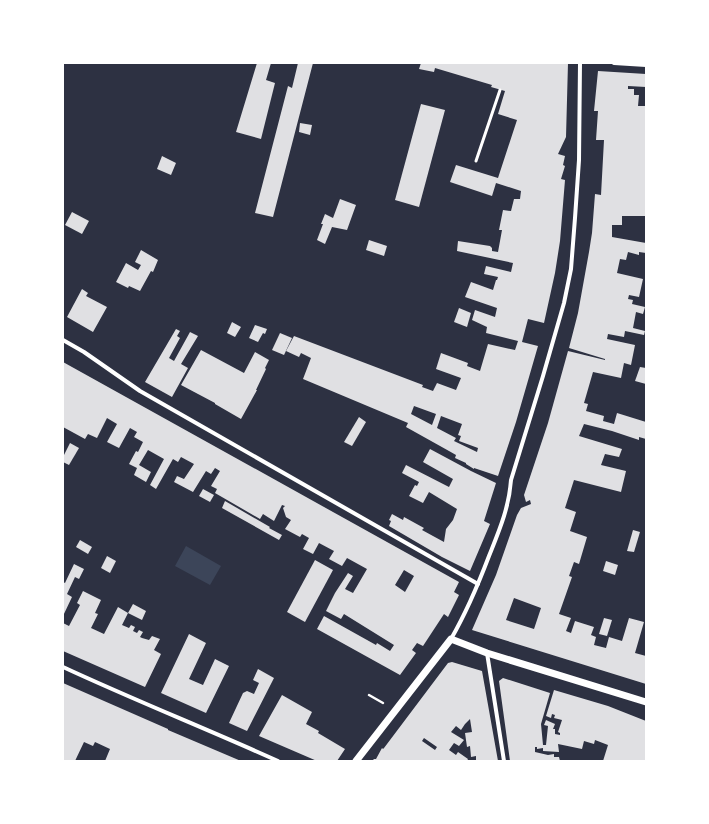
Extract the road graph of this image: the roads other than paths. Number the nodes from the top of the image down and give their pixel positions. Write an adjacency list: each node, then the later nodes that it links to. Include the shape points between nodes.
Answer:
1 (580, 63): 7 (street, via 579,160 571,269 543,376 511,480 505,516)
2 (614, 63): 3 (street)
3 (646, 66)
4 (500, 90): 5 (lane)
5 (476, 161)
6 (63, 340): 7 (street, via 140,392)
7 (478, 584): 8 (street)
8 (451, 639): 9 (street); 13 (street)
9 (487, 653): 11 (street); 14 (street)
10 (63, 668): 12 (street)
11 (646, 702)
12 (278, 761)
13 (356, 761)
14 (504, 761)

